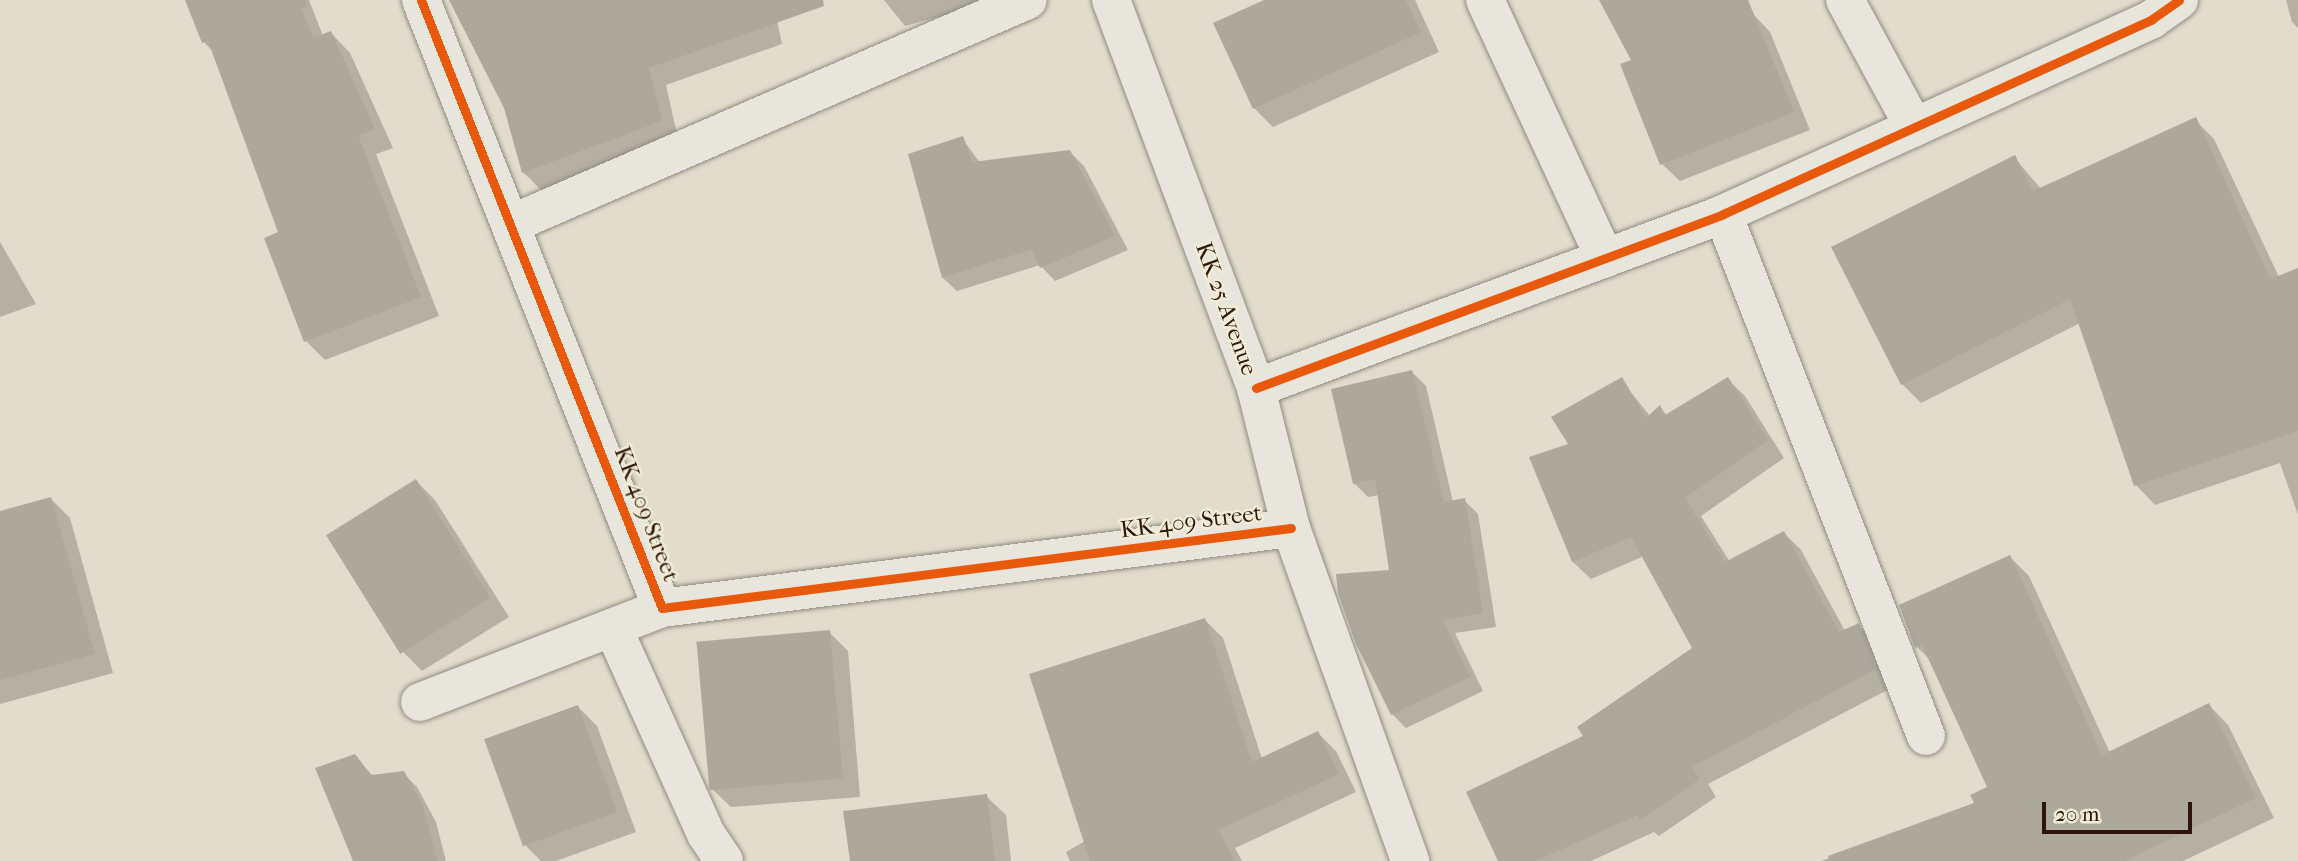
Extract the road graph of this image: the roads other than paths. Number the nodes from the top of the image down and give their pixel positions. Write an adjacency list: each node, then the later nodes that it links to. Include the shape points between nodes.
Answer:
1 (421, 0): 9 (street, KK 409 Street)
2 (1028, 0): 9 (street)
3 (1111, 0): 11 (street, KK 25 Avenue)
4 (1485, 0): 10 (street)
5 (1844, 0): 7 (street)
6 (2179, 0): 7 (street, via 2152,19)
7 (1914, 127): 8 (street)
8 (1723, 214): 10 (street); 16 (street)
9 (511, 224): 13 (street, KK 409 Street)
10 (1605, 258): 11 (street)
11 (1256, 388): 12 (street, KK 25 Avenue)
12 (1291, 528): 13 (street, KK 409 Street); 18 (street, KK 25 Avenue)
13 (662, 608): 14 (street)
14 (613, 628): 15 (street); 17 (street, via 706,834)
15 (420, 702)
16 (1926, 736)
17 (724, 861)
18 (1410, 861)

